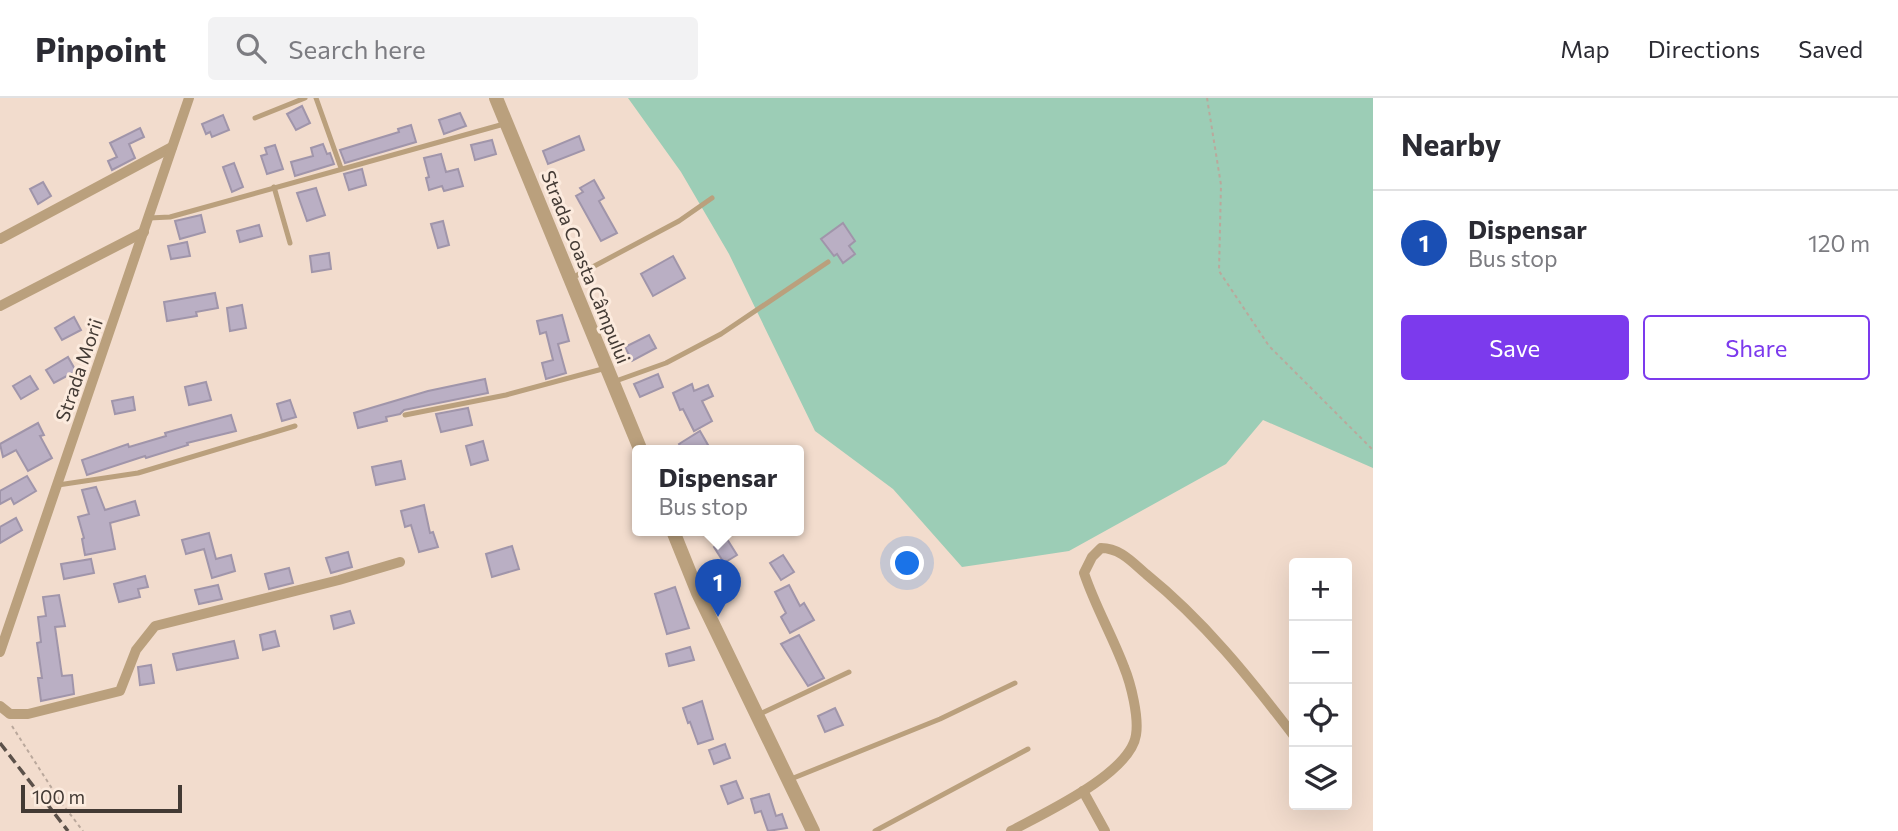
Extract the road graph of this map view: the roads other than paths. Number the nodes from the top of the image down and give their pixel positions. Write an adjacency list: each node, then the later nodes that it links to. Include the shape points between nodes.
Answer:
1 (189, 98): 7 (street, Strada Morii)
2 (305, 98): 5 (lane)
3 (316, 98): 8 (lane)
4 (496, 98): 6 (street, Strada Coasta Câmpului)
5 (255, 118)
6 (507, 124): 8 (lane); 16 (street, Strada Coasta Câmpului)
7 (172, 147): 11 (street, Strada Morii); 13 (street)
8 (341, 168): 9 (lane)
9 (274, 187): 11 (lane, via 170,217); 14 (lane)
10 (712, 198): 16 (lane, via 679,221)
11 (149, 218): 12 (street, Strada Morii)
12 (144, 232): 17 (street); 23 (street, Strada Morii)
13 (0, 239)
14 (290, 243)
15 (828, 262): 19 (lane, via 722,334 666,363)
16 (570, 279): 18 (street, Strada Coasta Câmpului)
17 (0, 306)
18 (607, 368): 19 (street, Strada Coasta Câmpului); 20 (lane)
19 (613, 382): 22 (street, Strada Coasta Câmpului)
20 (405, 415)
21 (295, 426): 23 (lane, via 138,473)
22 (639, 445)
23 (58, 485): 26 (street, Strada Morii)
24 (675, 536): 30 (street)
25 (400, 562): 29 (street, via 155,626 135,650 120,691 28,714 9,714)
26 (0, 652)
27 (849, 672): 30 (lane)
28 (1015, 683): 33 (lane, via 940,719)
29 (0, 706)
30 (757, 716): 33 (street)
31 (1289, 729): 34 (street, via 1200,621 1127,558 1113,548 1101,548 1084,573 1125,668 1135,706 1136,735 1129,754)
32 (1028, 749): 36 (lane)
33 (788, 780): 35 (street)
34 (1083, 791): 37 (street); 38 (street)
35 (813, 831)
36 (876, 831)
37 (1011, 831)
38 (1105, 831)

